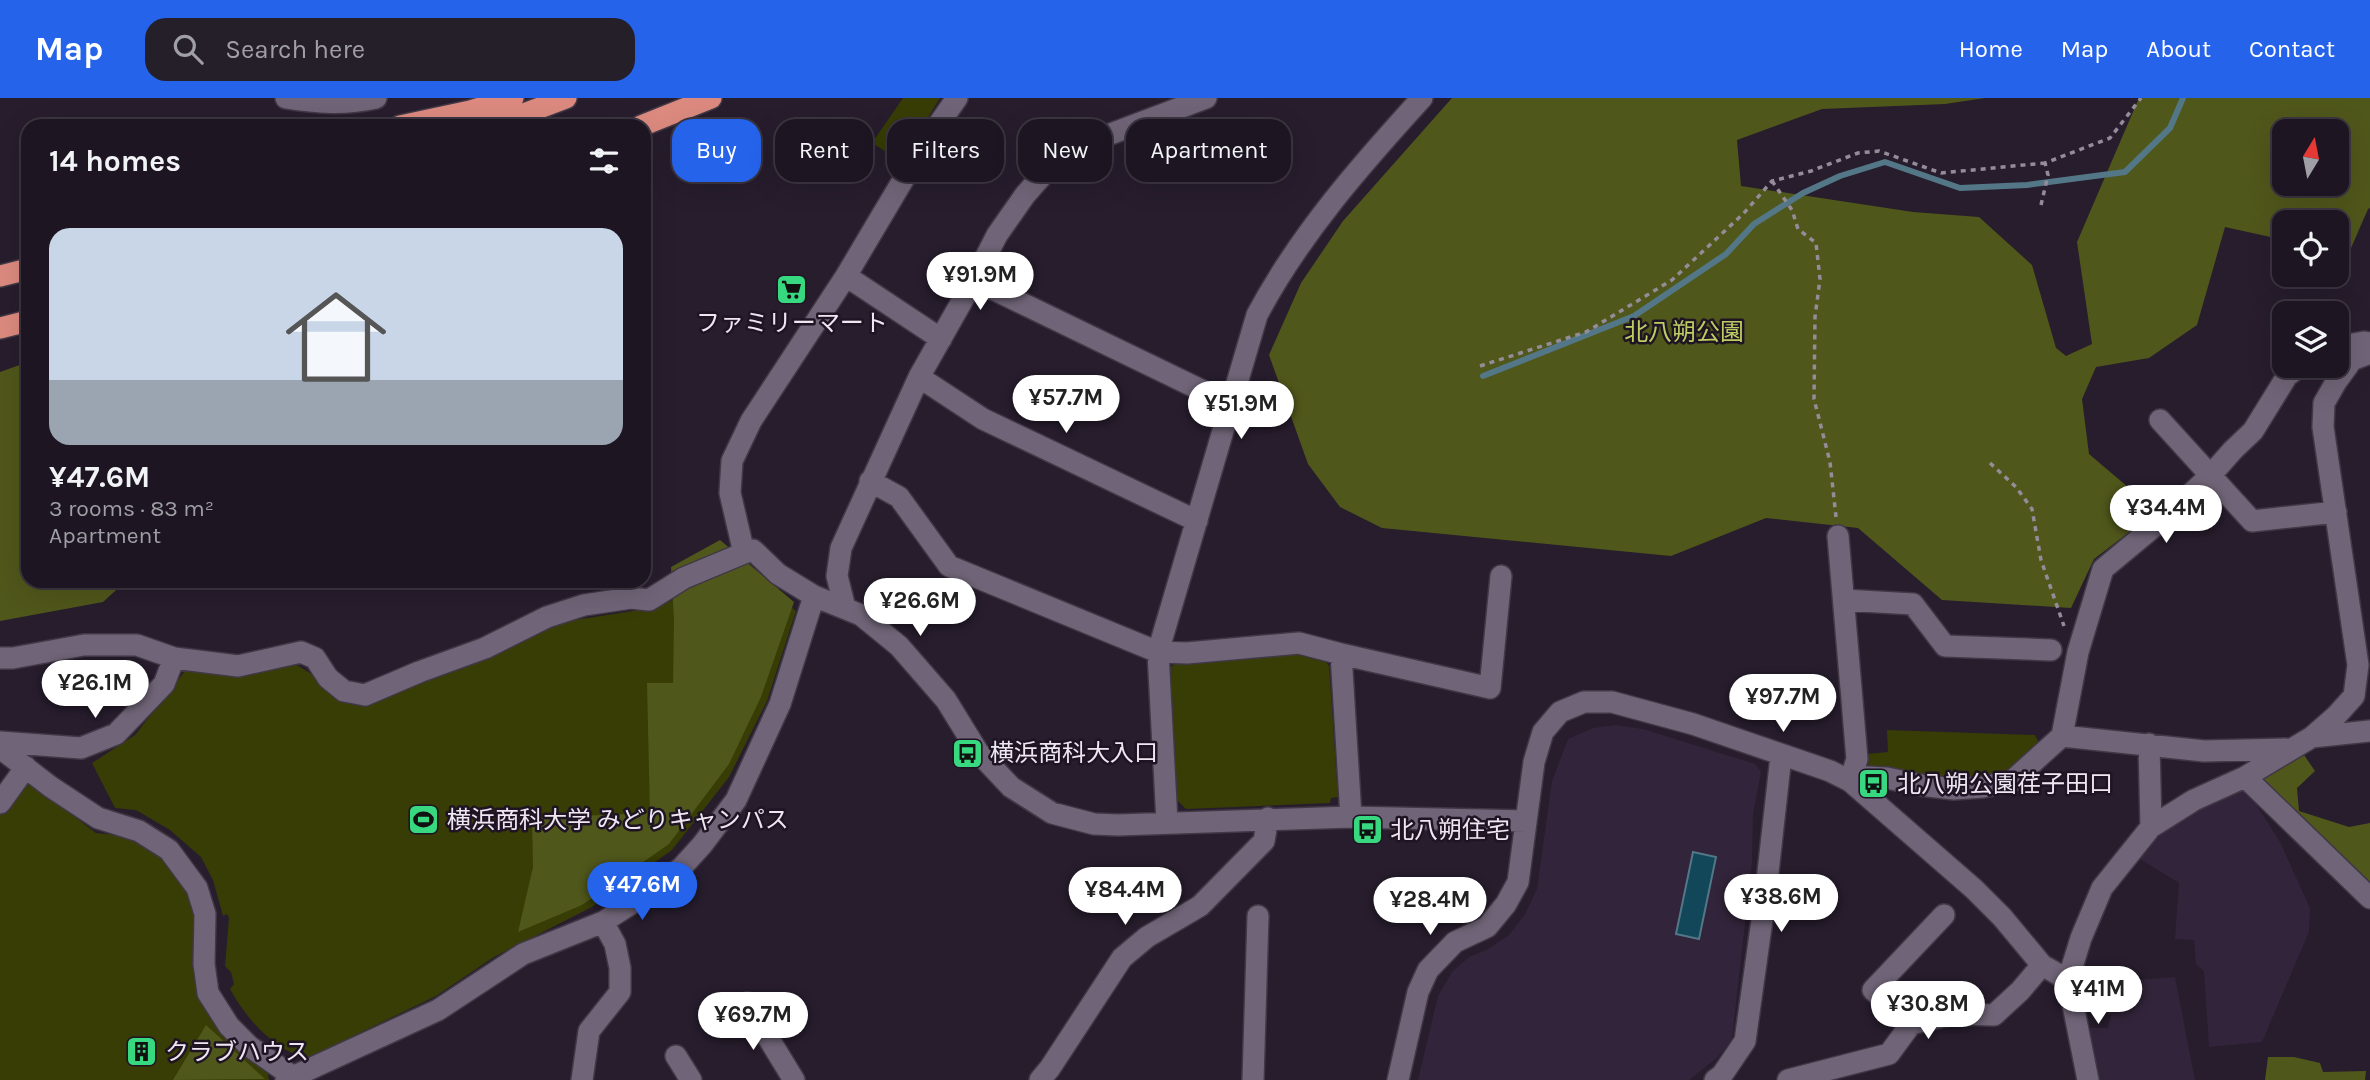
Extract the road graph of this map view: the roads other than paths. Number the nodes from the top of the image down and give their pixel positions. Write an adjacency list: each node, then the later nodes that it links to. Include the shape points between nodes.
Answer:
1 (286, 98): 2 (street, via 324,104)
2 (376, 98)
3 (513, 98): 9 (highway)
4 (566, 98): 10 (highway)
5 (711, 98): 11 (highway)
6 (956, 98): 14 (street)
7 (1206, 98): 15 (street, via 1063,152 997,235)
8 (1422, 98): 24 (street, via 1361,165 1278,275 1257,315)
9 (433, 119)
10 (510, 119)
11 (651, 122)
12 (21, 270): 13 (highway)
13 (0, 276)
14 (846, 276): 18 (street); 31 (street, via 751,421 732,461 730,493)
15 (974, 281): 18 (street); 24 (street)
16 (21, 323): 17 (highway)
17 (0, 328)
18 (941, 339): 22 (street)
19 (2370, 343): 20 (street)
20 (2349, 345)
21 (2370, 353): 28 (street, via 2352,360 2323,403)
22 (919, 377): 27 (street); 29 (street, via 983,419)
23 (2286, 378): 26 (street, via 2253,431)
24 (1230, 404): 29 (street)
25 (2160, 420): 26 (street)
26 (2210, 477): 28 (street, via 2252,521); 42 (street, via 2103,569 2078,652)
27 (870, 481): 35 (street, via 841,548 837,576); 37 (street, via 899,497 949,566)
28 (2336, 512): 43 (street, via 2358,665 2354,696)
29 (1197, 521): 37 (street)
30 (1838, 536): 34 (street)
31 (744, 553): 33 (street, via 753,550 778,575); 40 (street, via 684,578 649,600 584,604 365,695 344,691 315,658 301,652 238,666)
32 (1501, 576): 38 (street, via 1490,688)
33 (814, 596): 35 (street); 61 (street, via 780,704 736,800 682,867)
34 (1844, 600): 36 (street, via 1913,604 1945,646); 51 (street, via 1857,759)
35 (845, 608): 56 (street, via 899,646 946,700 978,752 1012,787 1052,813 1094,824)
36 (2051, 650)
37 (1158, 652): 38 (street, via 1299,643); 56 (street)
38 (1341, 654): 53 (street)
39 (0, 658): 40 (street, via 84,645 137,645)
40 (174, 658): 44 (street, via 164,684 116,734 82,748)
41 (2370, 732): 43 (street)
42 (2062, 736): 45 (street); 51 (street, via 2012,781 1983,787 1954,789 1887,778)
43 (2312, 737): 47 (street)
44 (0, 742)
45 (2149, 744): 47 (street, via 2204,751); 57 (street)
46 (0, 748): 49 (street)
47 (2289, 749): 50 (street)
48 (1781, 756): 51 (street); 55 (street, via 1680,720 1612,702 1584,702 1560,712 1543,732); 74 (street, via 1745,1041)
49 (26, 767): 52 (street); 67 (street, via 99,818 139,831 169,850 197,888 205,915 208,993 229,1026)
50 (2245, 777): 57 (street, via 2194,800); 58 (street)
51 (1850, 779): 62 (street, via 1968,894 2002,916)
52 (0, 803)
53 (1351, 817): 54 (street); 55 (street)
54 (1268, 818): 56 (street); 71 (street, via 1264,841 1200,906 1147,937 1122,958)
55 (1526, 821): 73 (street, via 1518,882 1506,904 1487,927 1455,942 1428,970 1418,992)
56 (1167, 822)
57 (2151, 827): 63 (street, via 2102,888)
58 (2370, 898)
59 (1944, 915): 65 (street, via 1873,990)
60 (1258, 916): 72 (street)
61 (603, 922): 67 (street, via 523,954 438,1010); 68 (street, via 615,944 620,992 589,1031)
62 (2042, 965): 63 (street); 65 (street, via 1994,1015 1953,1014)
63 (2068, 980): 76 (street)
64 (747, 1003): 70 (street)
65 (1911, 1024): 75 (street, via 1888,1054)
66 (676, 1056): 69 (street)
67 (289, 1078)
68 (582, 1080)
69 (691, 1080)
70 (794, 1080)
71 (1040, 1080)
72 (1253, 1080)
73 (1398, 1080)
74 (1715, 1080)
75 (1788, 1080)
76 (2088, 1080)

